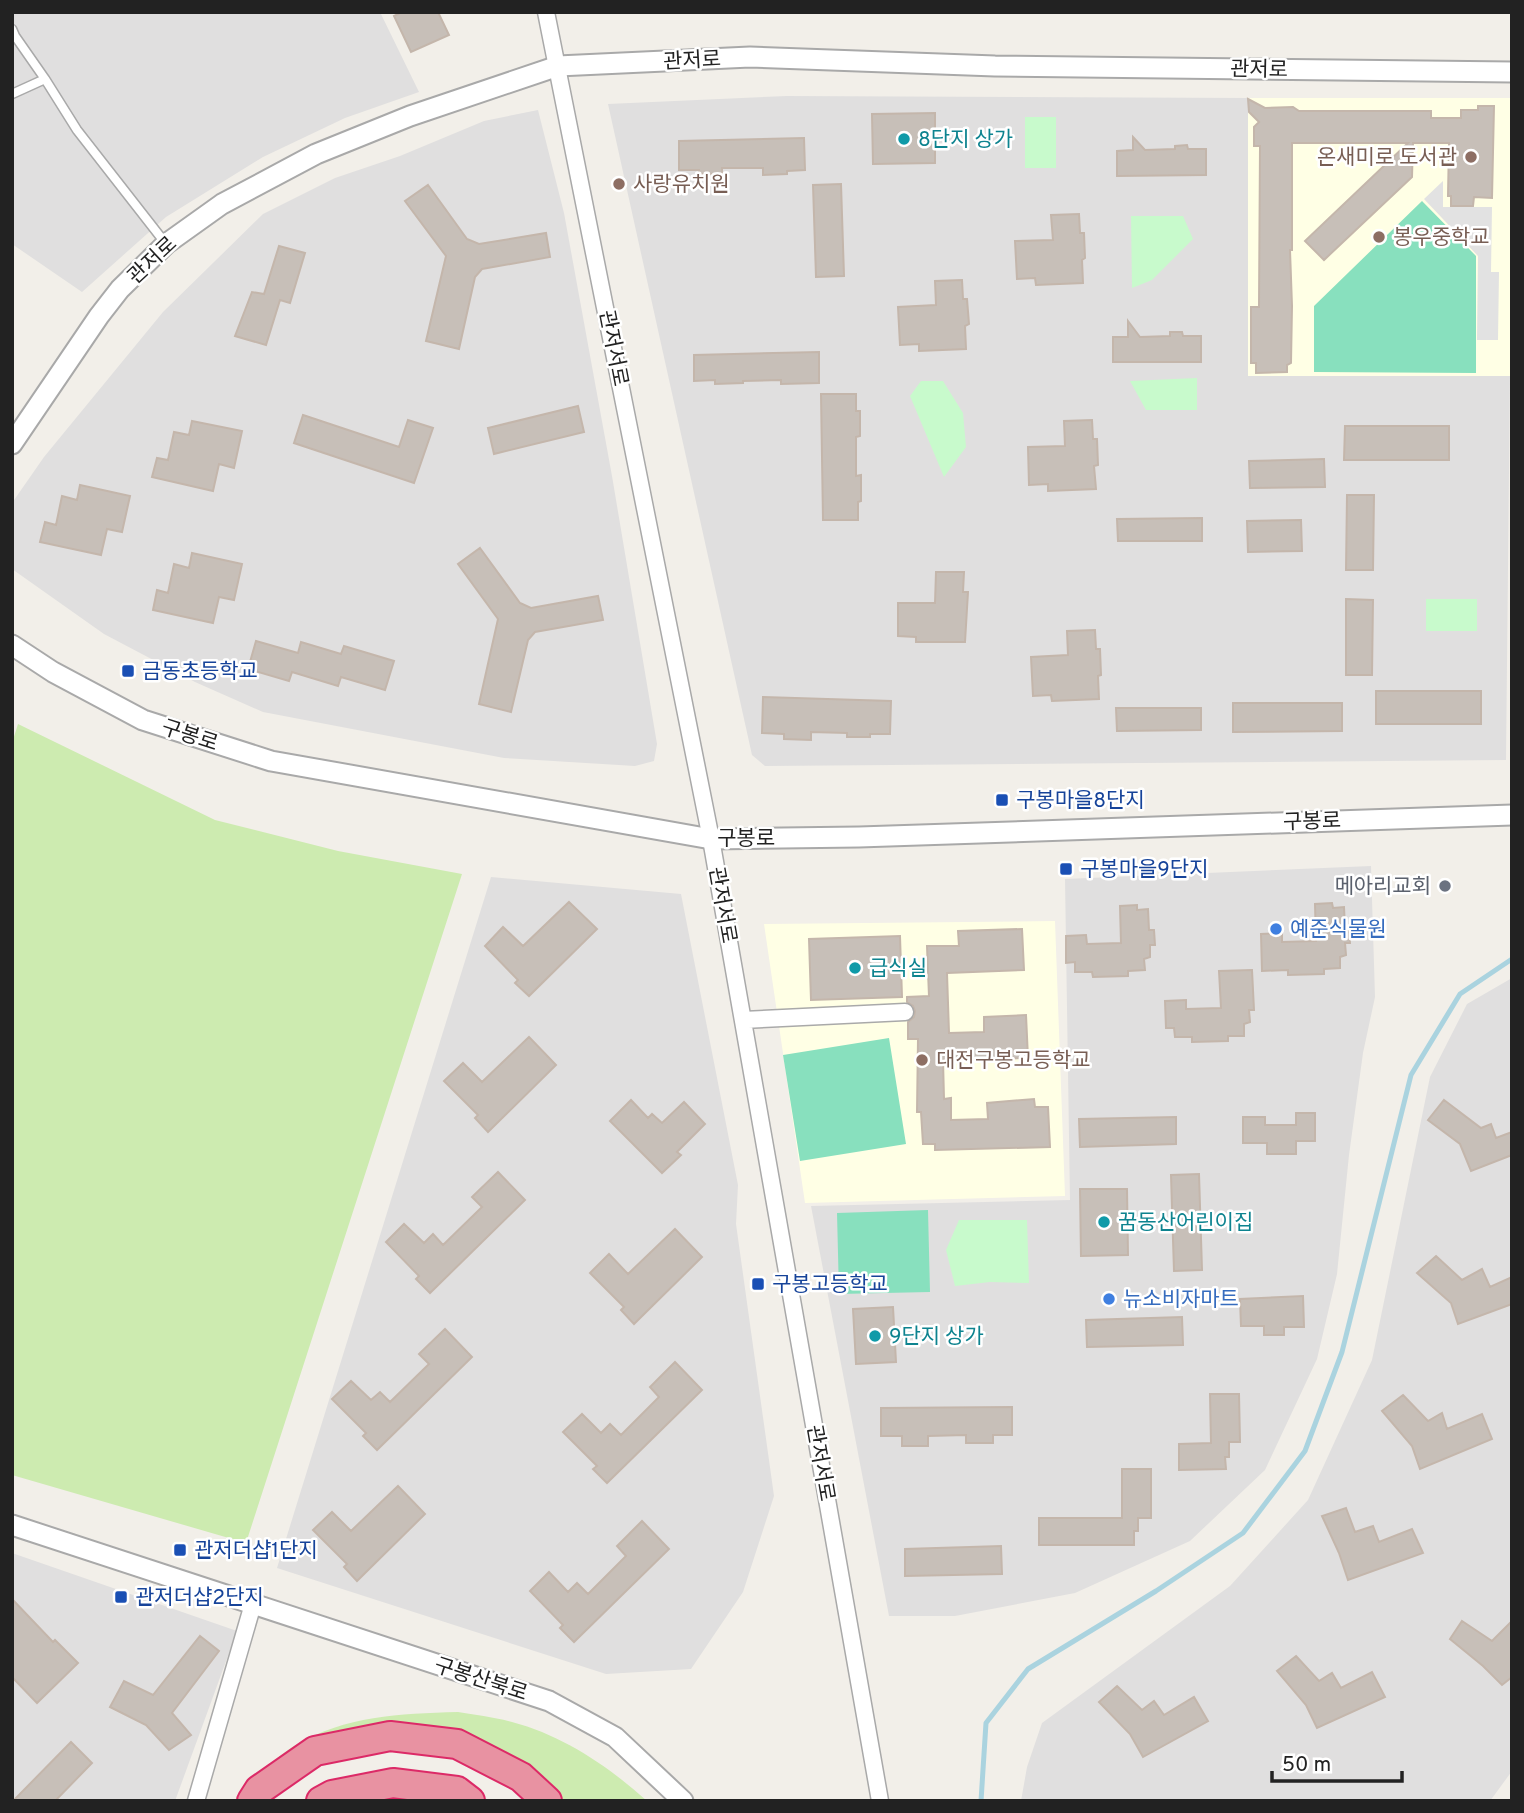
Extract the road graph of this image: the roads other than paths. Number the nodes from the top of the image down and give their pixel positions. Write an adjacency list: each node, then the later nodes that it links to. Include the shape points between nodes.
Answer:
1 (546, 12): 3 (street, 관저서로)
2 (12, 29): 5 (lane)
3 (558, 65): 4 (street, 관저로, via 750,57 995,66); 7 (street, 관저로, via 316,154 222,204); 11 (street, 관저서로)
4 (1512, 72)
5 (45, 79): 6 (lane); 7 (lane, via 77,130)
6 (12, 94)
7 (166, 244): 8 (street, 관저로, via 99,316)
8 (12, 444)
9 (12, 645): 11 (street, 구봉로, via 144,720 271,761)
10 (1512, 815): 11 (street, 구봉로)
11 (711, 839): 13 (street, 관저서로)
12 (905, 1012): 13 (street)
13 (743, 1020): 22 (street, 관저서로)
14 (12, 1525): 15 (street, 구봉산북로)
15 (253, 1604): 16 (street); 21 (street, 구봉산북로, via 549,1701 615,1737)
16 (196, 1801)
17 (252, 1801): 20 (highway, via 259,1790 315,1751 390,1736 457,1744 521,1777)
18 (321, 1801): 19 (highway, via 393,1783 457,1791)
19 (470, 1801)
20 (547, 1801)
21 (683, 1801)
22 (880, 1801)

